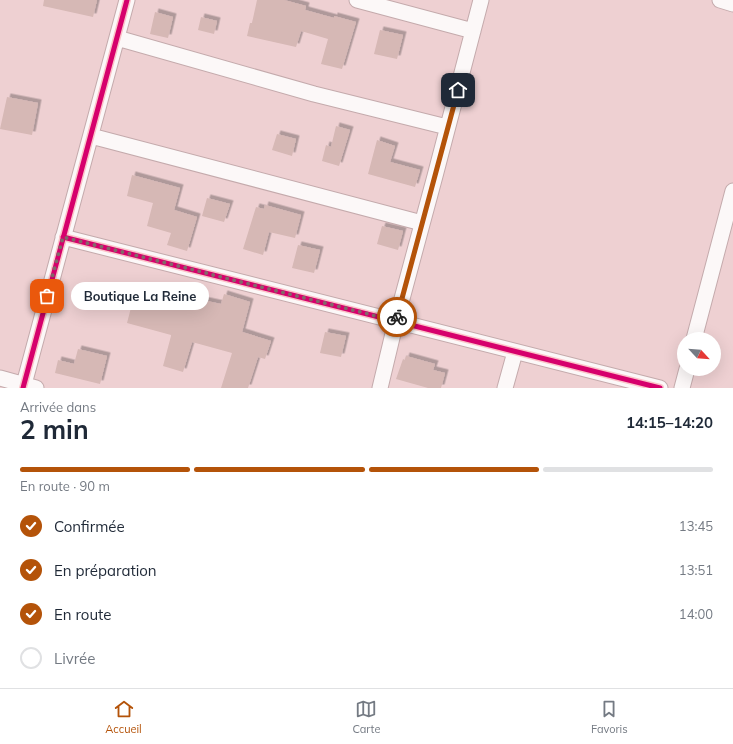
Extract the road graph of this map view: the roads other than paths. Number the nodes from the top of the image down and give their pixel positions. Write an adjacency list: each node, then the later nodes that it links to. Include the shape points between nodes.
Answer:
1 (127, 0): 7 (street)
2 (357, 0): 6 (street)
3 (481, 0): 6 (street)
4 (720, 0): 5 (street)
5 (733, 4)
6 (472, 31): 8 (street)
7 (117, 38): 8 (street, via 314,94); 9 (street)
8 (447, 127): 12 (street)
9 (91, 136): 12 (street); 13 (street)
10 (733, 191): 11 (street)
11 (730, 216): 15 (street)
12 (422, 223): 14 (street)
13 (63, 237): 14 (street); 19 (street)
14 (396, 321): 16 (street); 20 (street)
15 (696, 332)
16 (515, 352): 21 (street); 22 (street)
17 (685, 376): 23 (street)
18 (0, 378): 19 (street)
19 (27, 387)
20 (380, 388)
21 (505, 388)
22 (660, 388)
23 (682, 388)

